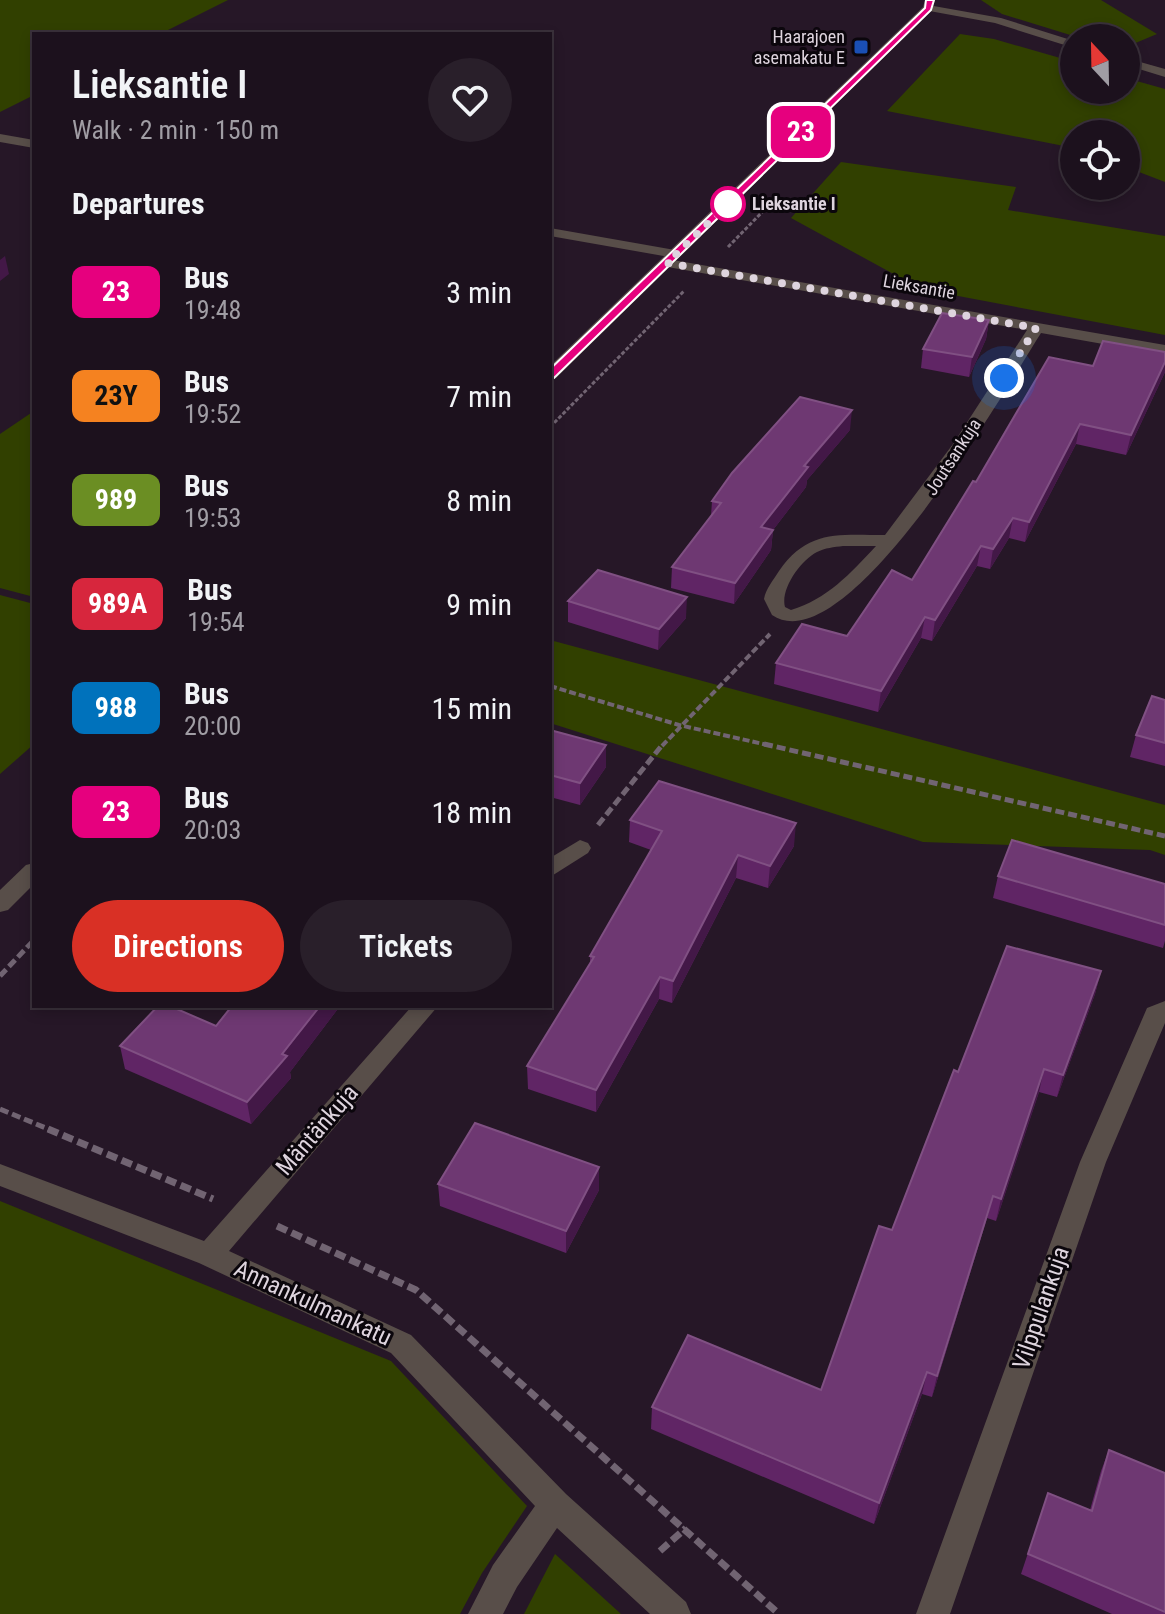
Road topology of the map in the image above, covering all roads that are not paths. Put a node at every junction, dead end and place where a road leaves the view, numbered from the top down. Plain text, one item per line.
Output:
1 (929, 4) edge
2 (1060, 40) edge
3 (1140, 65) edge
4 (1165, 73) edge
5 (0, 138) edge
6 (32, 144) edge
7 (552, 232) edge
8 (671, 258) junction
9 (1036, 328) junction
10 (1165, 350) edge
11 (552, 373) edge
12 (889, 541) junction
13 (580, 848) road end
14 (552, 868) edge
15 (32, 873) edge
16 (0, 904) edge
17 (424, 1008) edge
18 (1165, 1010) edge
19 (0, 1175) edge
20 (209, 1255) junction
21 (555, 1505) junction
22 (485, 1614) edge
23 (674, 1614) edge
24 (933, 1614) edge

1 - 2 street
1 - 8 street
3 - 4 street
5 - 6 street
7 - 8 street, Lieksantie
8 - 9 street, Lieksantie
8 - 11 street
9 - 10 street, Lieksantie
9 - 12 street, Joutsankuja
12 - 12 street, Joutsankuja
13 - 14 street
15 - 16 street
17 - 20 street, Mäntänkuja
18 - 24 street, Vilppulankuja
19 - 20 street, Annankulmankatu
20 - 21 street, Annankulmankatu
21 - 22 street
21 - 23 street, Annankulmankatu

